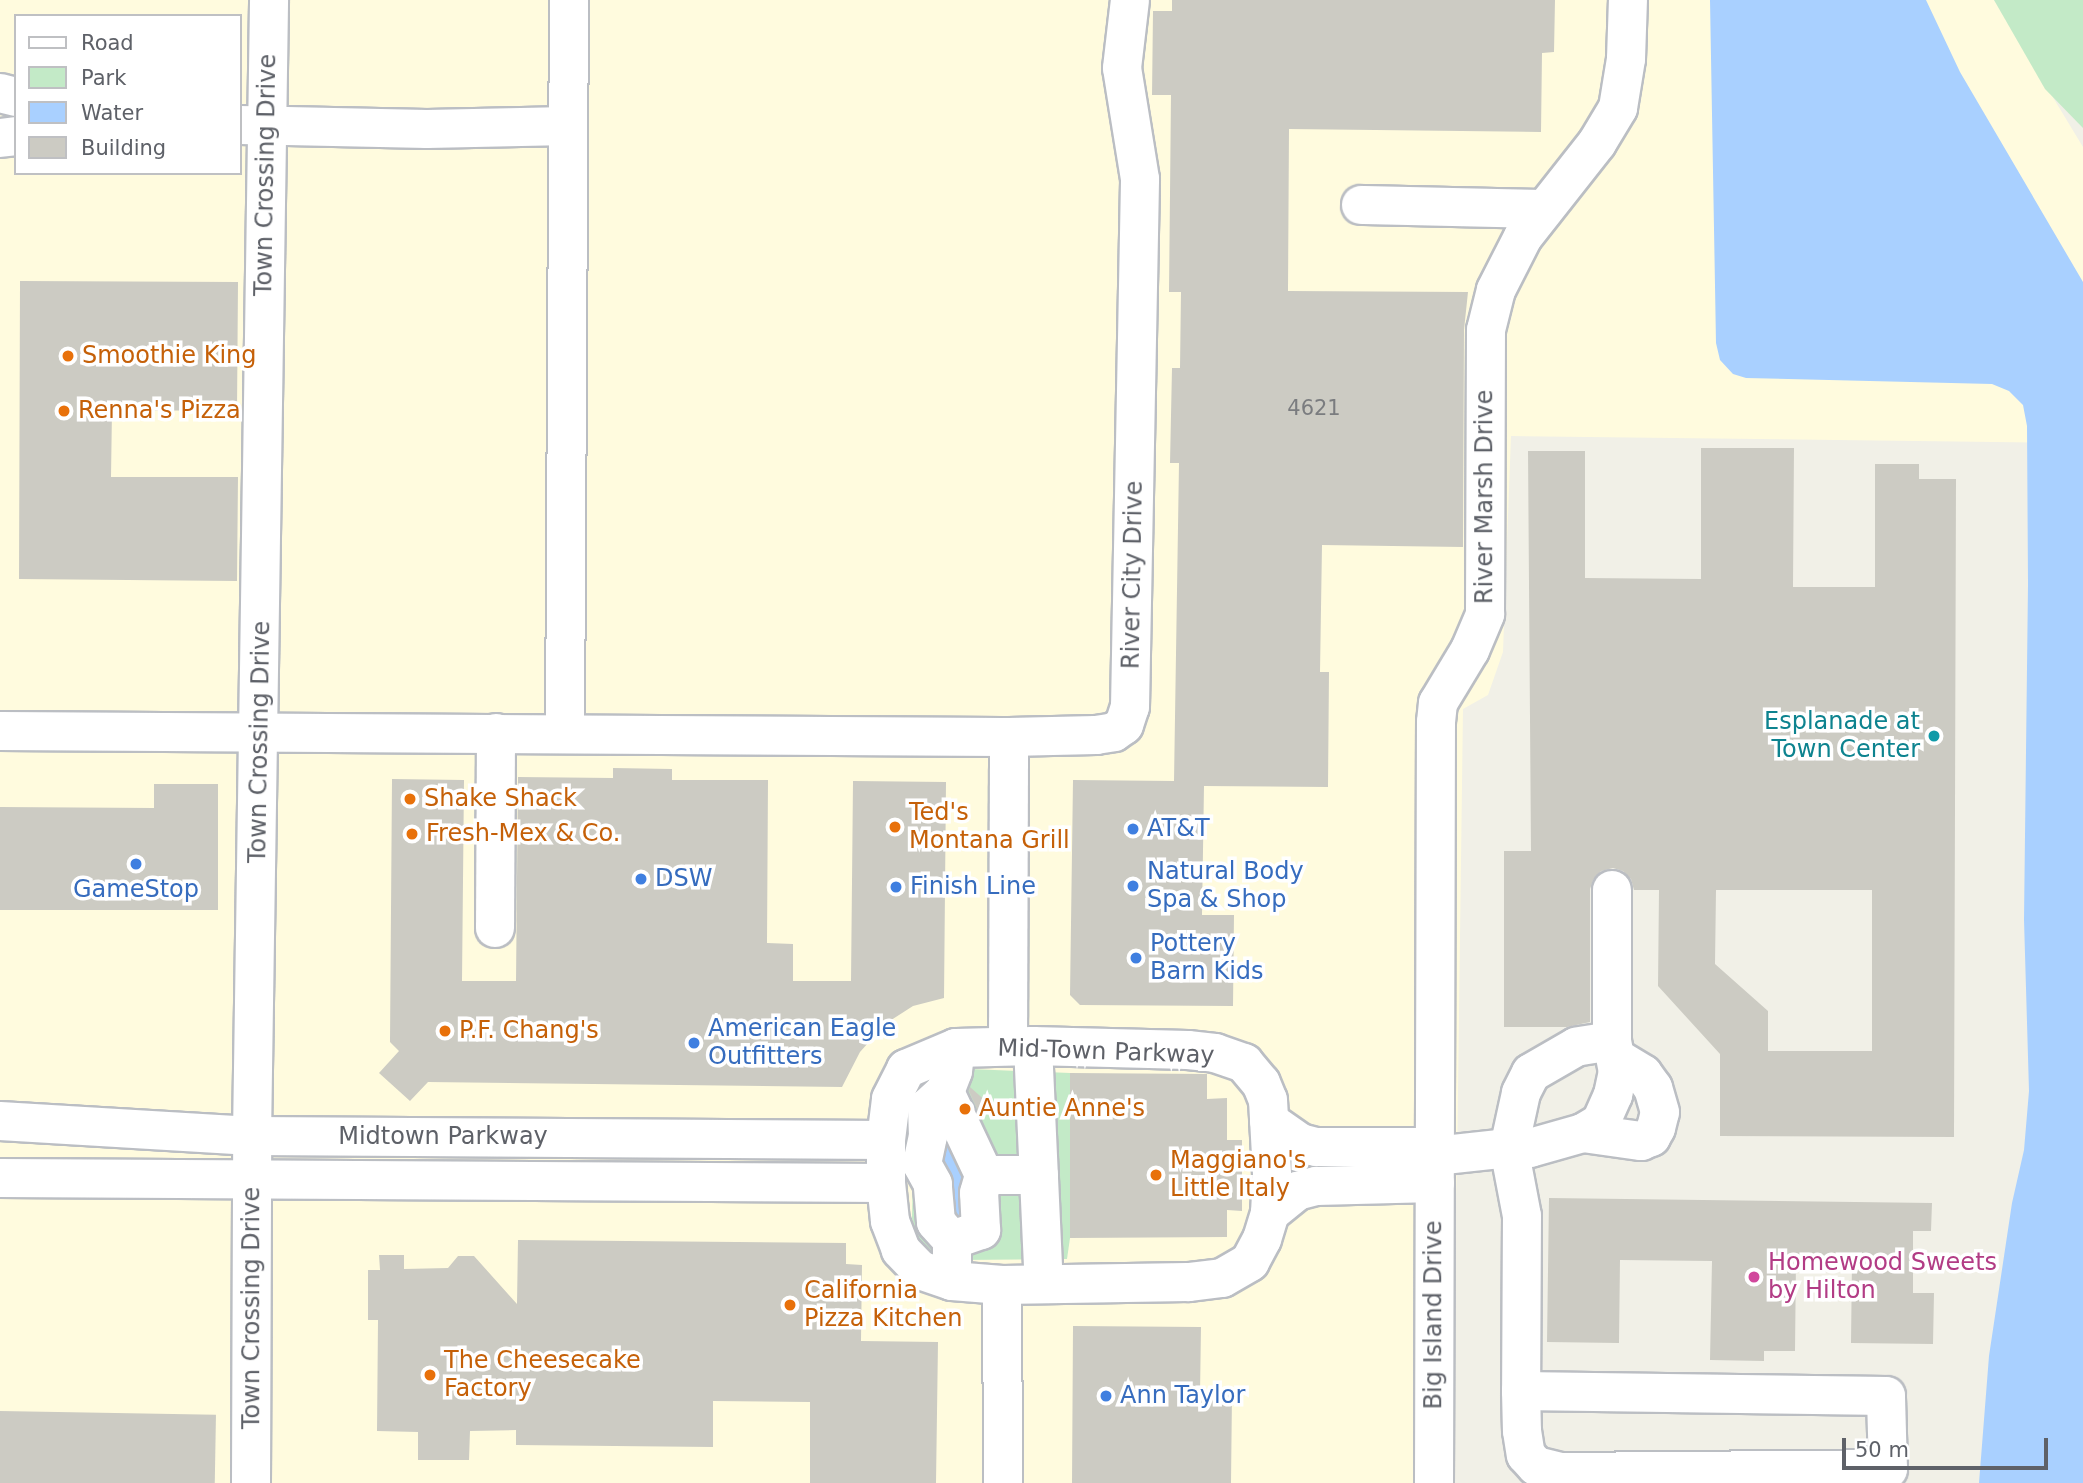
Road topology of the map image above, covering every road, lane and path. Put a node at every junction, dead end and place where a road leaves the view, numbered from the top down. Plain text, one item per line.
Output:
1 (269, 0) edge
2 (569, 0) edge
3 (1130, 0) edge
4 (1628, 0) edge
5 (253, 126) edge
6 (568, 126) junction
7 (1360, 205) dead end
8 (1545, 209) junction
9 (0, 731) edge
10 (496, 733) junction
11 (565, 734) junction
12 (260, 735) junction
13 (1009, 737) junction
14 (1612, 890) dead end
15 (495, 928) dead end
16 (1021, 1046) junction
17 (956, 1048) junction
18 (1623, 1057) junction
19 (921, 1100) junction
20 (0, 1121) edge
21 (1269, 1121) junction
22 (252, 1136) junction
23 (1599, 1136) junction
24 (886, 1140) junction
25 (1509, 1148) junction
26 (1435, 1162) junction
27 (1039, 1175) junction
28 (0, 1178) edge
29 (252, 1178) junction
30 (886, 1183) junction
31 (933, 1184) junction
32 (981, 1184) junction
33 (1270, 1213) junction
34 (944, 1231) junction
35 (895, 1234) junction
36 (952, 1281) junction
37 (1002, 1284) junction
38 (1044, 1284) junction
39 (1521, 1391) junction
40 (1595, 1477) edge
41 (251, 1483) edge
42 (1003, 1483) edge
43 (1434, 1483) edge

1 - 5 street, Town Crossing Drive
2 - 6 street
3 - 13 street, River City Drive
4 - 8 street, River Marsh Drive
5 - 6 street
5 - 12 street, Town Crossing Drive
6 - 11 street
7 - 8 street
8 - 26 street, River Marsh Drive
9 - 12 street
10 - 11 street
10 - 12 street
10 - 15 street
11 - 13 street
12 - 22 street, Town Crossing Drive
13 - 16 street
14 - 18 street
16 - 17 street, Mid-Town Parkway
16 - 21 street, Mid-Town Parkway
16 - 27 street
17 - 19 street
17 - 19 street, Mid-Town Parkway
18 - 23 street
18 - 23 street
18 - 25 street
19 - 24 street, Mid-Town Parkway
19 - 31 street
19 - 32 street
20 - 22 street, Midtown Parkway
21 - 26 street
21 - 33 street, Mid-Town Parkway
22 - 24 street, Midtown Parkway
22 - 29 street, Town Crossing Drive
23 - 25 street
24 - 30 street, Mid-Town Parkway
25 - 26 street
25 - 39 street
26 - 33 street
26 - 43 street, Big Island Drive
27 - 32 street
27 - 38 street
28 - 29 street, Midtown Parkway
29 - 30 street, Midtown Parkway
29 - 41 street, Town Crossing Drive
30 - 35 street, Mid-Town Parkway
31 - 32 street
31 - 34 street
32 - 34 street
33 - 38 street, Mid-Town Parkway
34 - 35 street
34 - 36 street
35 - 36 street, Mid-Town Parkway
36 - 37 street, Mid-Town Parkway
37 - 38 street, Mid-Town Parkway
37 - 42 street
39 - 40 street
39 - 40 street

